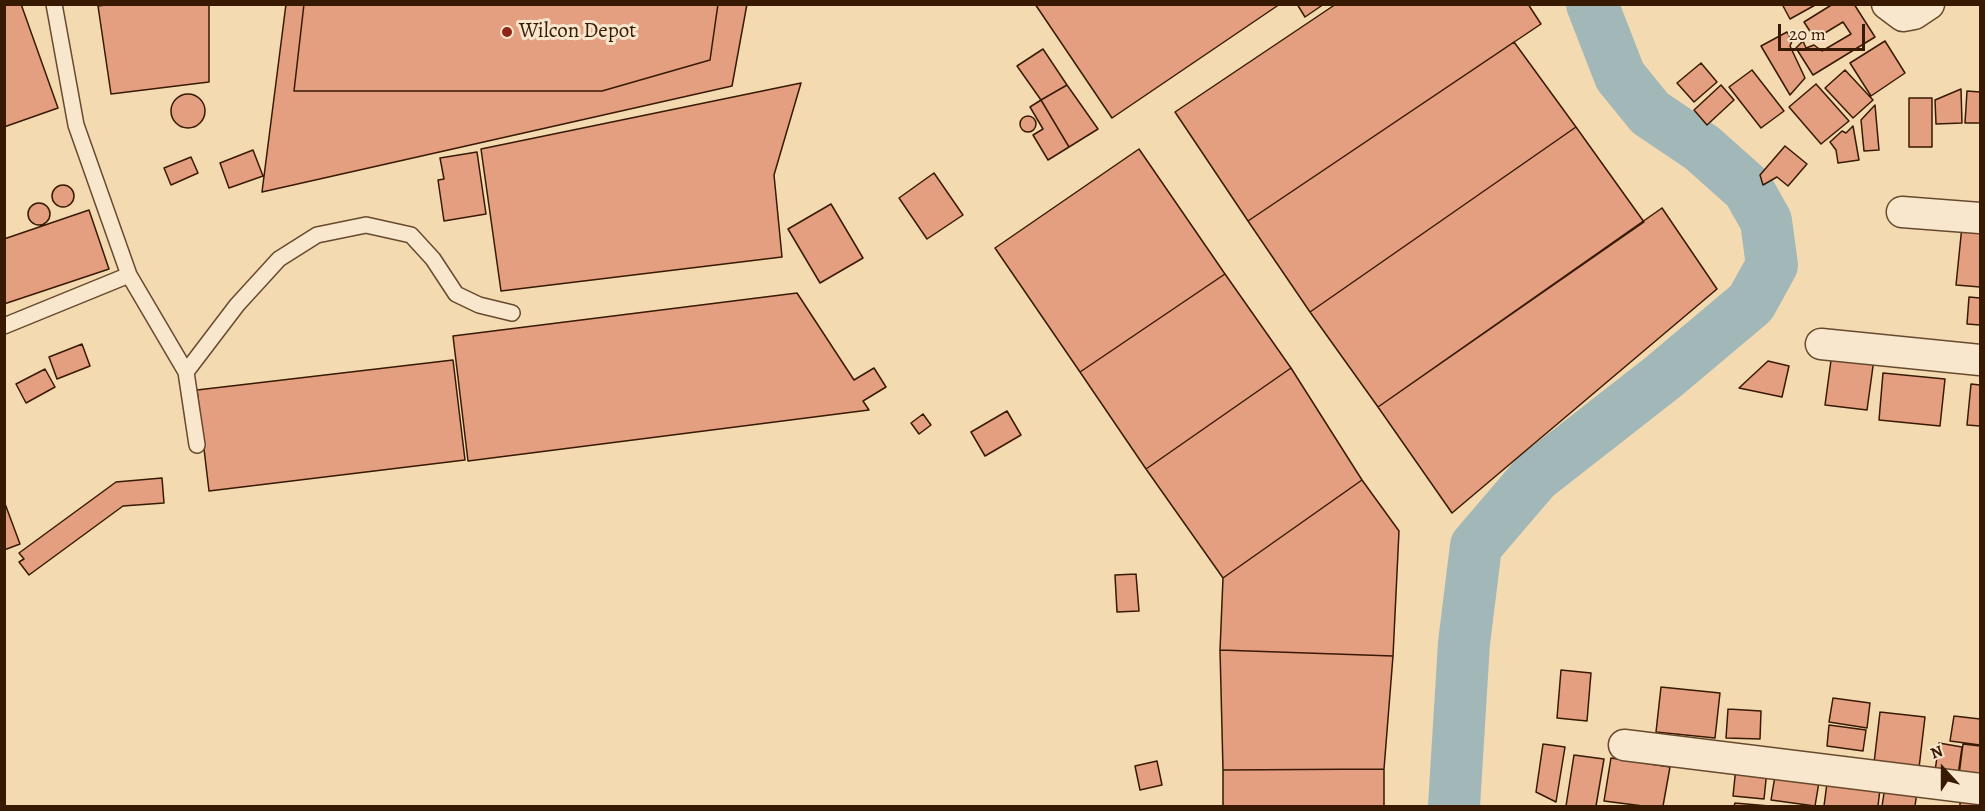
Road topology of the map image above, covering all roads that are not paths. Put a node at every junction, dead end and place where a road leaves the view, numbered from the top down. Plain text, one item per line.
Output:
1 (54, 4) edge
2 (1887, 4) edge
3 (1929, 4) edge
4 (1902, 212) dead end
5 (1980, 218) edge
6 (129, 275) junction
7 (512, 313) dead end
8 (4, 326) edge
9 (1821, 344) dead end
10 (1980, 360) edge
11 (186, 372) junction
12 (197, 445) dead end
13 (1624, 745) dead end
14 (1980, 789) edge

1 - 6 lane
2 - 3 street
4 - 5 street
6 - 8 lane
6 - 11 lane
7 - 11 lane
9 - 10 street
11 - 12 lane
13 - 14 street

